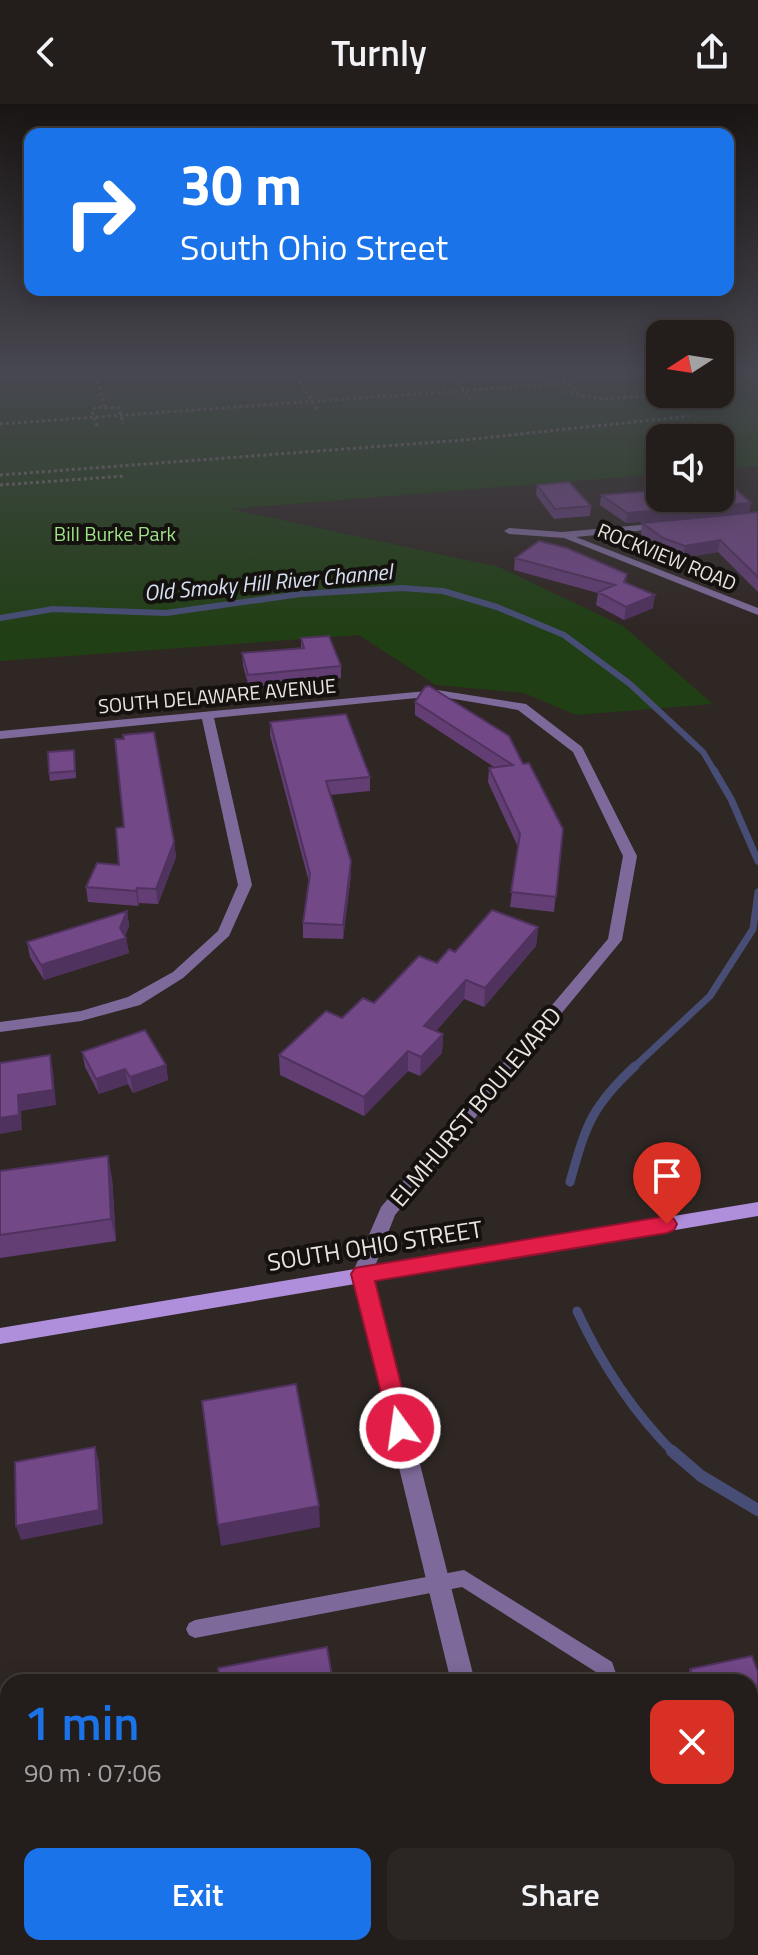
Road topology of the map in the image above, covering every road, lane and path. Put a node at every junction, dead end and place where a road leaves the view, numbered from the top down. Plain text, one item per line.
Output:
1 (234, 457) edge
2 (0, 475) edge
3 (125, 476) dead end
4 (0, 485) edge
5 (668, 526) edge
6 (509, 531) dead end
7 (562, 535) junction
8 (758, 612) edge
9 (437, 693) joint
10 (207, 715) junction
11 (0, 735) edge
12 (0, 1027) edge
13 (758, 1209) edge
14 (362, 1274) junction
15 (0, 1336) edge
16 (438, 1582) junction
17 (195, 1629) dead end
18 (461, 1674) edge
19 (608, 1674) edge

1 - 2 path
3 - 4 path
5 - 7 street
6 - 7 street
7 - 8 street, ROCKVIEW ROAD
9 - 10 street, SOUTH DELAWARE AVENUE
9 - 14 street, ELMHURST BOULEVARD
10 - 11 street, SOUTH DELAWARE AVENUE
10 - 12 street
13 - 14 main road, SOUTH OHIO STREET
14 - 15 main road, SOUTH OHIO STREET
14 - 16 street
16 - 17 lane
16 - 18 street
16 - 19 lane

